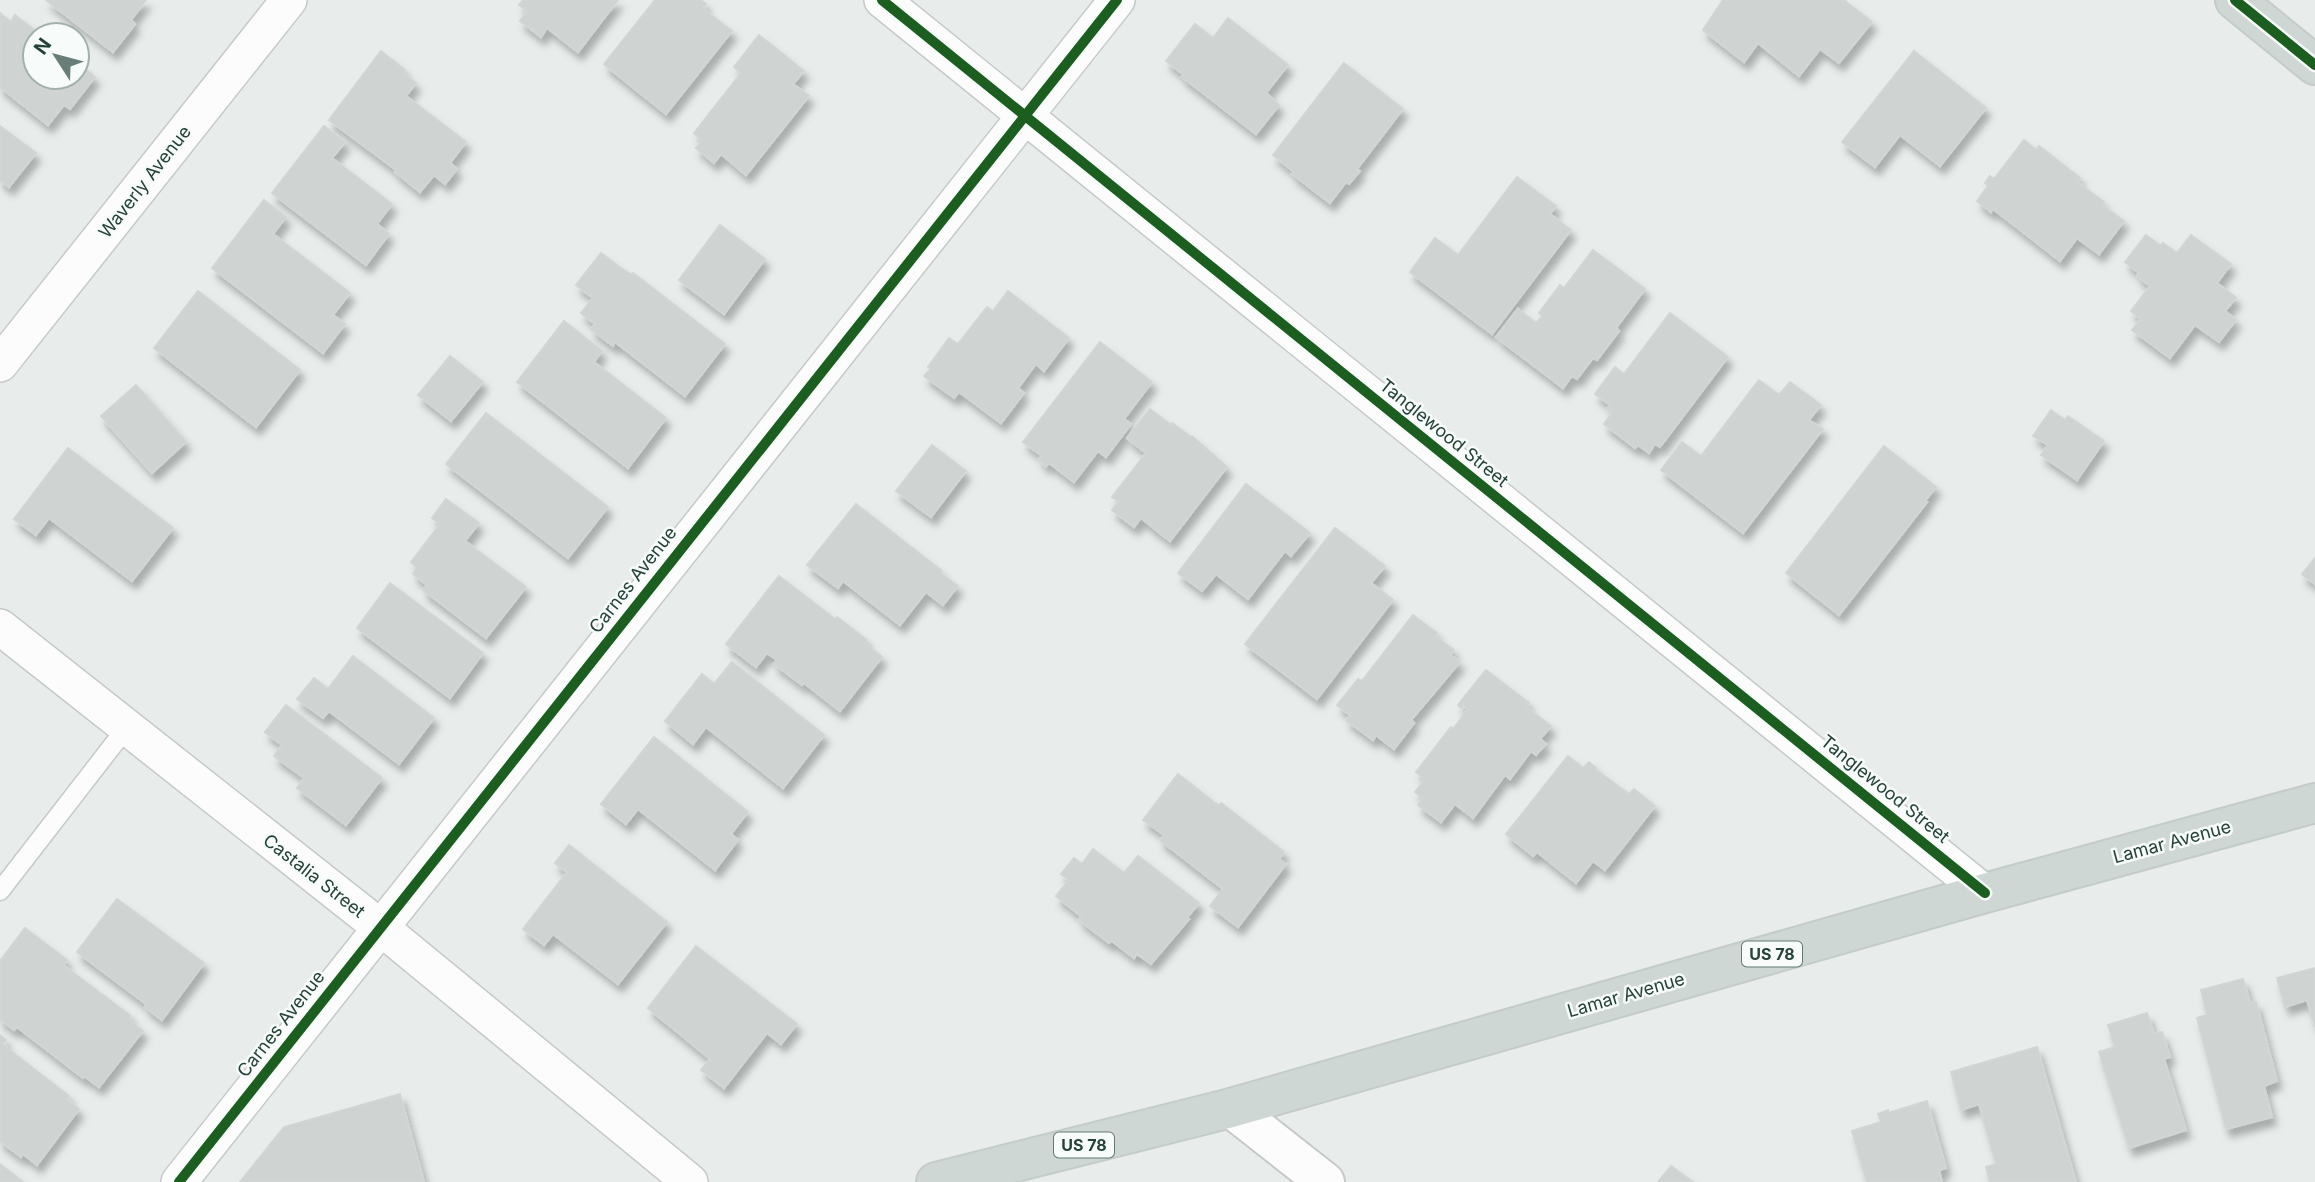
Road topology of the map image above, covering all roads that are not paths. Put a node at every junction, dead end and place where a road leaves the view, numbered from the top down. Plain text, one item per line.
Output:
1 (289, 0) edge
2 (882, 0) edge
3 (1116, 0) edge
4 (2235, 0) edge
5 (2315, 65) edge
6 (1023, 115) junction
7 (0, 364) edge
8 (0, 627) edge
9 (127, 727) junction
10 (2315, 803) edge
11 (0, 891) edge
12 (1985, 893) junction
13 (380, 927) junction
14 (1231, 1108) junction
15 (179, 1182) edge
16 (690, 1182) edge
17 (936, 1182) edge
18 (1325, 1182) edge

1 - 7 street, Waverly Avenue
2 - 6 street, Tanglewood Street
3 - 6 street, Carnes Avenue
4 - 5 main road
6 - 12 street, Tanglewood Street
6 - 13 street, Carnes Avenue
8 - 9 street, Castalia Street
9 - 11 lane
9 - 13 street, Castalia Street
10 - 12 main road, Lamar Avenue / US 78
12 - 14 main road, Lamar Avenue / US 78
13 - 15 street, Carnes Avenue
13 - 16 street, Castalia Street
14 - 17 main road, Lamar Avenue / US 78
14 - 18 street

